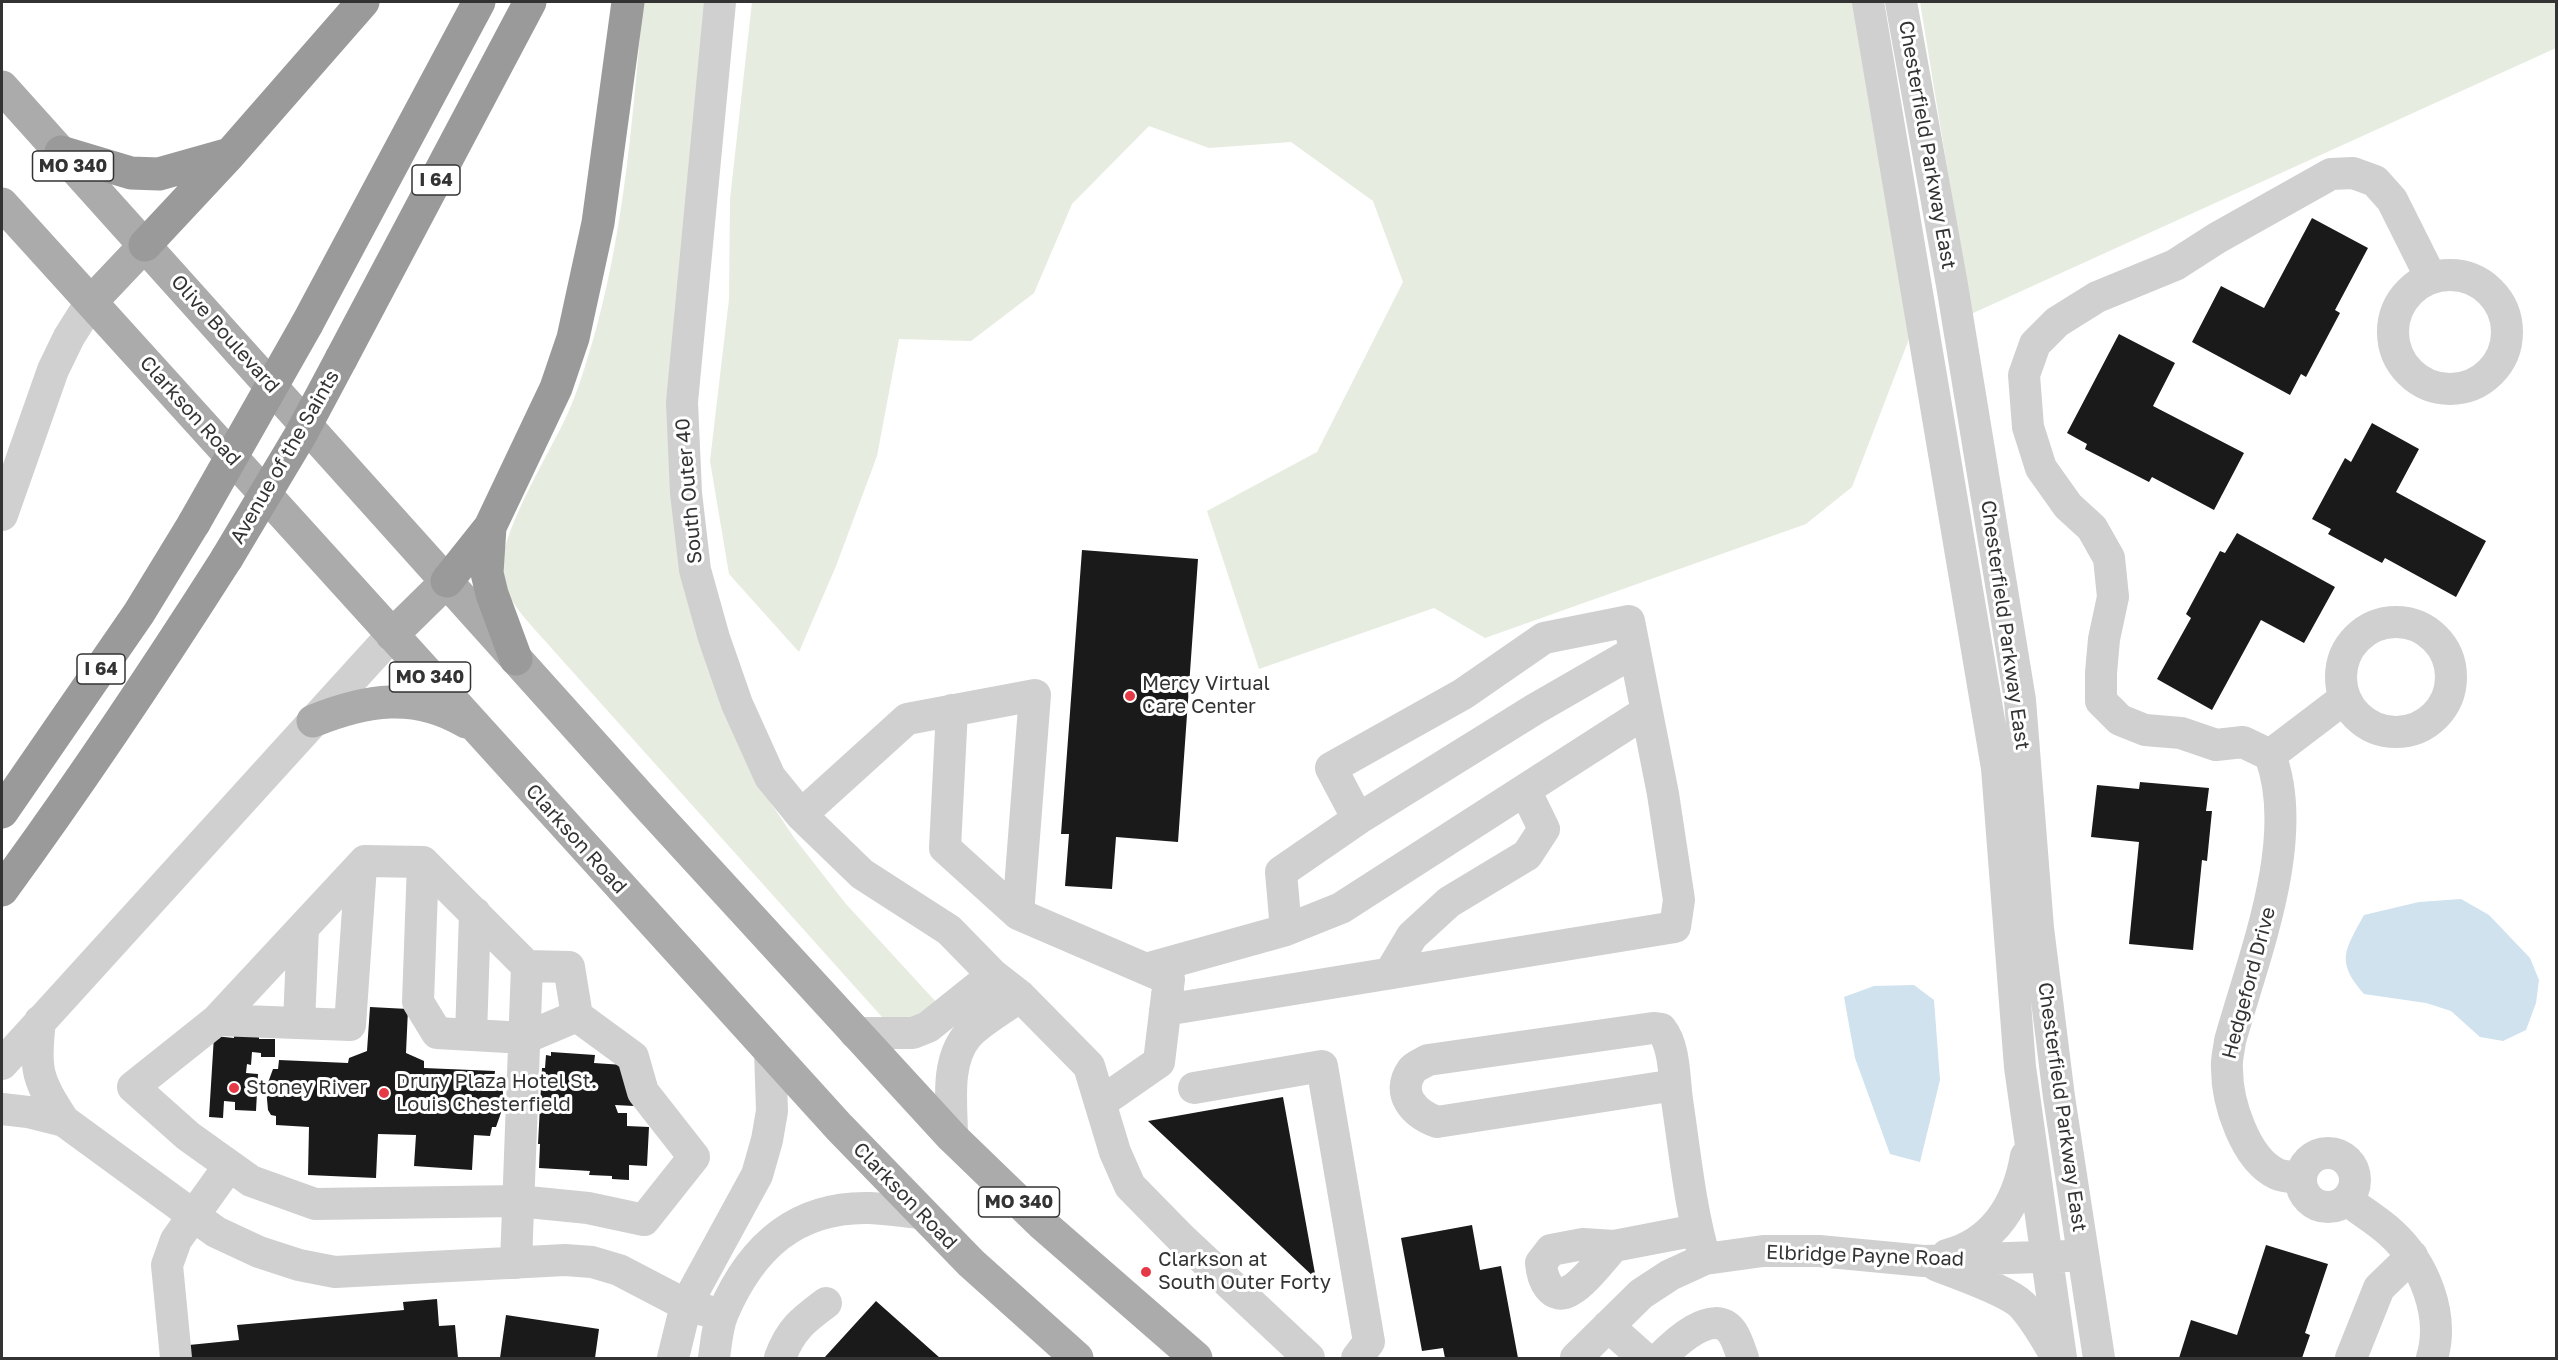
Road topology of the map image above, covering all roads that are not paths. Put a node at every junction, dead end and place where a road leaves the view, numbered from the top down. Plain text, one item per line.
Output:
1 (363, 2) edge
2 (479, 2) edge
3 (530, 2) edge
4 (628, 2) edge
5 (720, 2) edge
6 (1868, 2) edge
7 (1901, 2) edge
8 (2, 87) edge
9 (61, 152) junction
10 (230, 154) junction
11 (2, 204) edge
12 (145, 245) junction
13 (2432, 278) dead end
14 (91, 302) junction
15 (2, 515) edge
16 (490, 528) junction
17 (447, 581) junction
18 (392, 635) junction
19 (1634, 652) junction
20 (516, 659) junction
21 (2345, 698) dead end
22 (952, 710) junction
23 (1646, 712) junction
24 (313, 721) junction
25 (475, 728) junction
26 (2270, 755) junction
27 (1525, 790) junction
28 (2, 812) edge
29 (801, 814) junction
30 (1358, 819) junction
31 (423, 862) junction
32 (361, 866) junction
33 (2, 890) edge
34 (475, 913) junction
35 (1018, 915) junction
36 (303, 928) junction
37 (1286, 930) junction
38 (527, 966) junction
39 (1146, 969) junction
40 (1390, 974) junction
41 (993, 975) junction
42 (1020, 996) junction
43 (1165, 1010) junction
44 (577, 1017) junction
45 (217, 1020) junction
46 (40, 1022) junction
47 (299, 1023) junction
48 (855, 1033) junction
49 (471, 1035) junction
50 (525, 1038) junction
51 (770, 1052) junction
52 (2, 1064) edge
53 (1675, 1085) junction
54 (1194, 1088) dead end
55 (1100, 1103) junction
56 (2, 1109) edge
57 (64, 1121) junction
58 (952, 1137) junction
59 (2030, 1137) junction
60 (229, 1166) junction
61 (2300, 1178) junction
62 (2347, 1200) junction
63 (518, 1201) junction
64 (920, 1213) junction
65 (193, 1217) junction
66 (1701, 1245) junction
67 (1614, 1246) dead end
68 (2083, 1255) junction
69 (2412, 1256) junction
70 (2046, 1257) junction
71 (1924, 1261) junction
72 (516, 1263) junction
73 (826, 1303) dead end
74 (686, 1305) junction
75 (722, 1315) junction
76 (1608, 1326) junction
77 (176, 1359) edge
78 (672, 1359) edge
79 (714, 1359) edge
80 (780, 1359) edge
81 (1077, 1359) edge
82 (1196, 1359) edge
83 (1309, 1359) edge
84 (1357, 1359) edge
85 (1576, 1359) edge
86 (1644, 1359) edge
87 (1660, 1359) edge
88 (1743, 1359) edge
89 (2060, 1359) edge
90 (2099, 1359) edge
91 (2351, 1359) edge
92 (2432, 1359) edge

1 - 10 highway
2 - 28 highway, I 64, bridge
3 - 33 highway, Avenue of the Saints / I 64, bridge
4 - 16 highway
5 - 29 street, South Outer 40
6 - 59 street, Chesterfield Parkway East
7 - 68 street, Chesterfield Parkway East
8 - 9 main road, Olive Boulevard / MO 340
9 - 10 highway
9 - 12 main road, Olive Boulevard / MO 340
10 - 12 highway
11 - 14 main road, MO 340
12 - 14 main road
12 - 17 main road, Olive Boulevard / MO 340
13 - 26 street
14 - 15 street
14 - 18 main road, Clarkson Road / MO 340
16 - 17 highway
16 - 20 highway
17 - 18 main road
17 - 20 main road, MO 340
18 - 24 street
18 - 25 main road, Clarkson Road / MO 340
19 - 23 street
19 - 30 street
19 - 30 street
20 - 48 main road, MO 340
21 - 26 street
22 - 29 street
22 - 35 street
22 - 35 street
23 - 27 street
23 - 40 street
24 - 25 main road
24 - 46 street
25 - 51 main road, Clarkson Road / MO 340
26 - 61 street, Hedgeford Drive
27 - 37 street
27 - 40 street
29 - 41 street, South Outer 40
30 - 37 street
31 - 32 street
31 - 34 street
31 - 49 street
32 - 36 street
32 - 47 street
34 - 38 street
34 - 49 street
35 - 39 street
36 - 45 street
36 - 47 street
37 - 39 street
38 - 44 street
38 - 50 street
39 - 43 street
40 - 43 street
41 - 42 street, South Outer 40
41 - 48 street
42 - 55 street
42 - 58 street
43 - 55 street
44 - 50 street
44 - 63 street
45 - 47 street
45 - 60 street
46 - 52 street
46 - 57 street
48 - 58 main road, MO 340
49 - 50 street
50 - 63 street
51 - 64 main road, Clarkson Road / MO 340
51 - 74 street
53 - 53 street
53 - 66 street
54 - 84 street
55 - 83 street
56 - 57 street
57 - 65 street
58 - 82 main road, MO 340
59 - 70 street, Chesterfield Parkway East
59 - 71 street
60 - 63 street
60 - 65 street
61 - 62 street
61 - 62 street
62 - 69 street
63 - 72 street
64 - 75 street
64 - 81 main road, Clarkson Road / MO 340
65 - 72 street
65 - 77 street
66 - 67 street
66 - 71 street, Elbridge Payne Road
66 - 76 street, Elbridge Payne Road
68 - 70 street, Elbridge Payne Road
68 - 90 street, Chesterfield Parkway East
69 - 91 street
69 - 92 street
70 - 71 street, Elbridge Payne Road
70 - 89 street, Chesterfield Parkway East
71 - 89 street
72 - 74 street
73 - 80 street
74 - 75 street
74 - 78 street
75 - 79 street
76 - 85 street, Elbridge Payne Road
76 - 86 street
87 - 88 street

